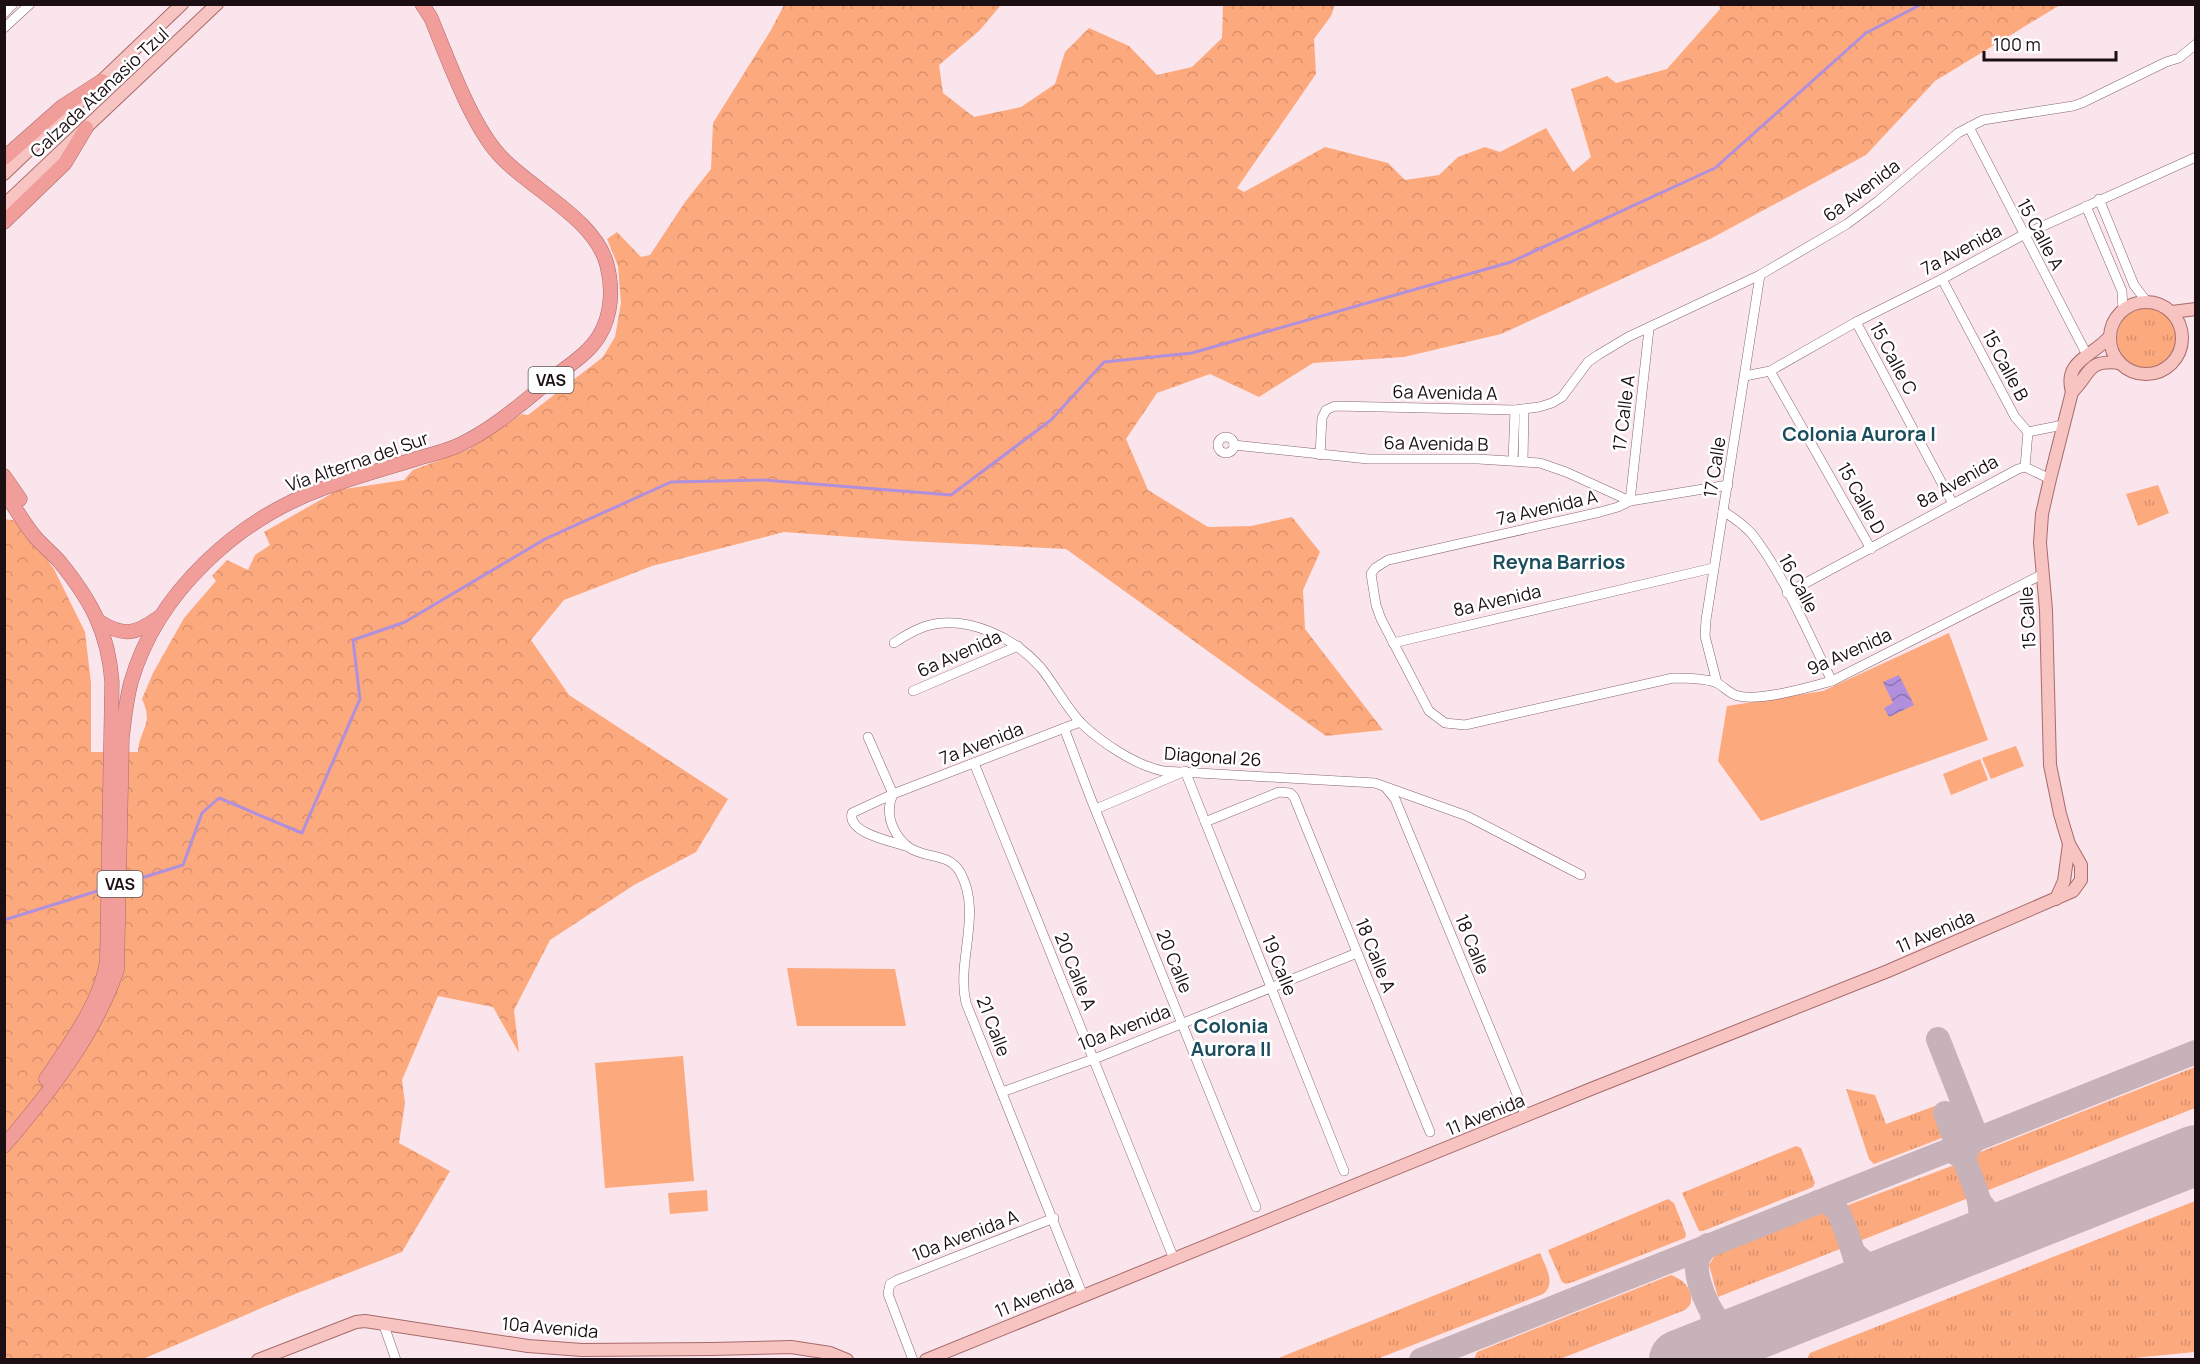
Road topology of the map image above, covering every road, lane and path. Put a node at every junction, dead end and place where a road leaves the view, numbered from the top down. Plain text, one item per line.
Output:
1 (13, 4) edge
2 (30, 4) edge
3 (182, 4) edge
4 (217, 4) edge
5 (422, 4) edge
6 (4, 12) edge
7 (4, 28) edge
8 (2196, 45) edge
9 (102, 81) junction
10 (1969, 127) junction
11 (86, 128) junction
12 (2196, 157) edge
13 (4, 158) edge
14 (4, 174) edge
15 (2099, 199) junction
16 (4, 205) edge
17 (2086, 206) junction
18 (4, 222) edge
19 (2023, 235) junction
20 (1760, 275) junction
21 (1942, 279) junction
22 (2147, 302) junction
23 (2196, 309) edge
24 (2123, 310) junction
25 (2172, 312) junction
26 (1856, 322) junction
27 (1649, 329) junction
28 (2110, 336) junction
29 (2087, 355) junction
30 (2120, 363) junction
31 (1770, 371) junction
32 (1745, 376) junction
33 (2072, 392) junction
34 (1562, 397) joint
35 (1519, 410) junction
36 (2063, 425) junction
37 (2028, 432) junction
38 (1234, 445) dead end
39 (1320, 455) junction
40 (1518, 460) junction
41 (2025, 467) junction
42 (4, 476) edge
43 (2050, 479) junction
44 (1728, 485) junction
45 (4, 492) edge
46 (1630, 501) junction
47 (1953, 504) junction
48 (1724, 511) junction
49 (1871, 549) junction
50 (58, 560) junction
51 (1713, 568) junction
52 (2043, 574) junction
53 (1788, 593) junction
54 (162, 615) junction
55 (100, 622) junction
56 (894, 643) dead end
57 (1393, 643) junction
58 (1018, 646) junction
59 (1832, 681) junction
60 (1712, 682) junction
61 (914, 691) dead end
62 (1080, 722) junction
63 (1064, 728) junction
64 (868, 737) dead end
65 (117, 740) junction
66 (974, 763) junction
67 (1185, 771) junction
68 (1384, 786) junction
69 (893, 794) junction
70 (1096, 809) junction
71 (1206, 822) junction
72 (2069, 844) joint
73 (905, 846) junction
74 (1581, 875) dead end
75 (1358, 953) junction
76 (1271, 987) junction
77 (1182, 1023) junction
78 (1094, 1058) junction
79 (1002, 1092) junction
80 (1526, 1116) junction
81 (4, 1132) edge
82 (1430, 1132) dead end
83 (4, 1146) edge
84 (1344, 1171) dead end
85 (1256, 1207) dead end
86 (1054, 1218) junction
87 (1174, 1259) junction
88 (1083, 1296) junction
89 (383, 1323) junction
90 (258, 1359) edge
91 (396, 1359) edge
92 (847, 1359) edge
93 (913, 1359) edge
94 (926, 1359) edge

1 - 6 street
2 - 7 street
3 - 9 main road, Calzada Atanasio Tzul
4 - 11 main road, Calzada Atanasio Tzul
5 - 54 highway, Vía Alterna del Sur / VAS
8 - 10 street, 6a Avenida
9 - 13 highway
9 - 14 main road, Calzada Atanasio Tzul
10 - 19 street, 15 Calle A
10 - 20 street, 6a Avenida
11 - 16 main road, Calzada Atanasio Tzul
11 - 18 highway
12 - 15 street, 7a Avenida
15 - 17 street, 7a Avenida
15 - 22 street
17 - 19 street, 7a Avenida
17 - 24 street
19 - 21 street, 7a Avenida
19 - 29 street, 15 Calle A
20 - 27 street, 6a Avenida
20 - 32 street, 17 Calle
21 - 26 street, 7a Avenida
21 - 37 street, 15 Calle B
22 - 24 main road
22 - 25 main road
23 - 25 main road
24 - 28 main road
25 - 30 main road
26 - 31 street, 7a Avenida
26 - 47 street, 15 Calle C
27 - 34 street, 6a Avenida
27 - 46 street, 17 Calle A
28 - 29 main road, 15 Calle
28 - 30 main road
29 - 33 main road, 15 Calle
30 - 33 main road, 15 Calle
31 - 32 street, 7a Avenida
31 - 49 street, 15 Calle D
32 - 44 street, 17 Calle
33 - 36 main road, 15 Calle
34 - 35 street, 6a Avenida A
35 - 39 street, 6a Avenida A
35 - 40 street
36 - 37 street
36 - 43 main road, 15 Calle
37 - 41 street
38 - 39 street, 6a Avenida B
39 - 40 street, 6a Avenida B
40 - 46 street, 6a Avenida B
41 - 43 street, 8a Avenida
41 - 47 street, 8a Avenida
42 - 50 highway
43 - 52 main road, 15 Calle
44 - 46 street, 7a Avenida A
44 - 48 street, 17 Calle
45 - 50 highway, Vía Alterna del Sur / VAS
46 - 57 street, 7a Avenida A
47 - 49 street, 8a Avenida
48 - 51 street, 17 Calle
48 - 53 street, 16 Calle
49 - 53 street, 8a Avenida
50 - 55 highway, Vía Alterna del Sur / VAS
51 - 57 street, 8a Avenida
51 - 60 street, 17 Calle
52 - 59 street, 9a Avenida
52 - 72 main road, 15 Calle
53 - 59 street, 16 Calle
54 - 55 highway
54 - 65 highway, Vía Alterna del Sur / VAS
55 - 65 highway, Vía Alterna del Sur / VAS
56 - 58 street, Diagonal 26
57 - 60 street, 9a Avenida
58 - 61 street, 6a Avenida
58 - 62 street, Diagonal 26
59 - 60 street, 9a Avenida
62 - 63 street, 7a Avenida
62 - 67 street, Diagonal 26
63 - 66 street, 7a Avenida
63 - 70 street, 20 Calle
64 - 69 street
65 - 81 highway, Vía Alterna del Sur / VAS
65 - 83 highway, Vía Alterna del Sur / VAS
66 - 69 street, 7a Avenida
66 - 78 street, 20 Calle A
67 - 68 street, Diagonal 26
67 - 70 street
67 - 71 street, 19 Calle
68 - 74 street, Diagonal 26
68 - 80 street, 18 Calle
69 - 73 street
69 - 73 street, 7a Avenida
70 - 77 street, 20 Calle
71 - 75 street, 18 Calle A
71 - 76 street, 19 Calle
72 - 80 main road, 11 Avenida
73 - 79 street, 21 Calle
75 - 76 street, 10a Avenida
75 - 82 street, 18 Calle A
76 - 77 street, 10a Avenida
76 - 84 street, 19 Calle
77 - 78 street, 10a Avenida
77 - 85 street, 20 Calle
78 - 79 street, 10a Avenida
78 - 87 street, 20 Calle A
79 - 86 street, 21 Calle
80 - 87 main road, 11 Avenida
86 - 88 street, 21 Calle
86 - 93 street, 10a Avenida A
87 - 88 main road, 11 Avenida
88 - 94 main road, 11 Avenida
89 - 90 main road, 10a Avenida
89 - 91 street
89 - 92 main road, 10a Avenida

